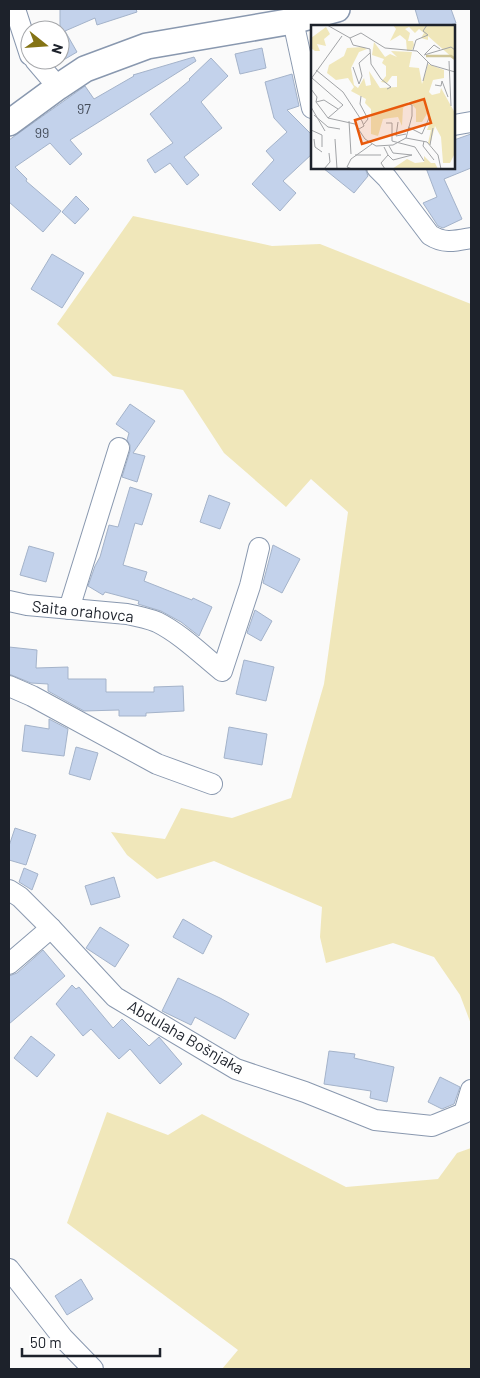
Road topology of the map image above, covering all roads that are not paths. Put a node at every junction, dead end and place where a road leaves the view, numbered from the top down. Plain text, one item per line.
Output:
1 (15, 9) edge
2 (338, 9) edge
3 (293, 21) junction
4 (20, 24) edge
5 (44, 70) edge
6 (58, 87) junction
7 (311, 103) edge
8 (471, 122) edge
9 (9, 123) edge
10 (455, 124) edge
11 (378, 169) edge
12 (471, 238) edge
13 (119, 448) dead end
14 (259, 548) dead end
15 (9, 601) edge
16 (69, 609) junction
17 (9, 686) edge
18 (212, 784) dead end
19 (9, 890) edge
20 (51, 928) junction
21 (9, 964) edge
22 (471, 1090) edge
23 (9, 1269) edge
24 (92, 1369) edge

1 - 4 street
2 - 3 street
3 - 6 street
3 - 7 street
5 - 6 street
6 - 9 street
8 - 10 street
11 - 12 street
13 - 16 street
14 - 16 street, Saita orahovca
15 - 16 street, Saita orahovca
17 - 18 street
19 - 20 street, Abdulaha Bošnjaka
20 - 21 street
20 - 22 street, Abdulaha Bošnjaka
23 - 24 street

